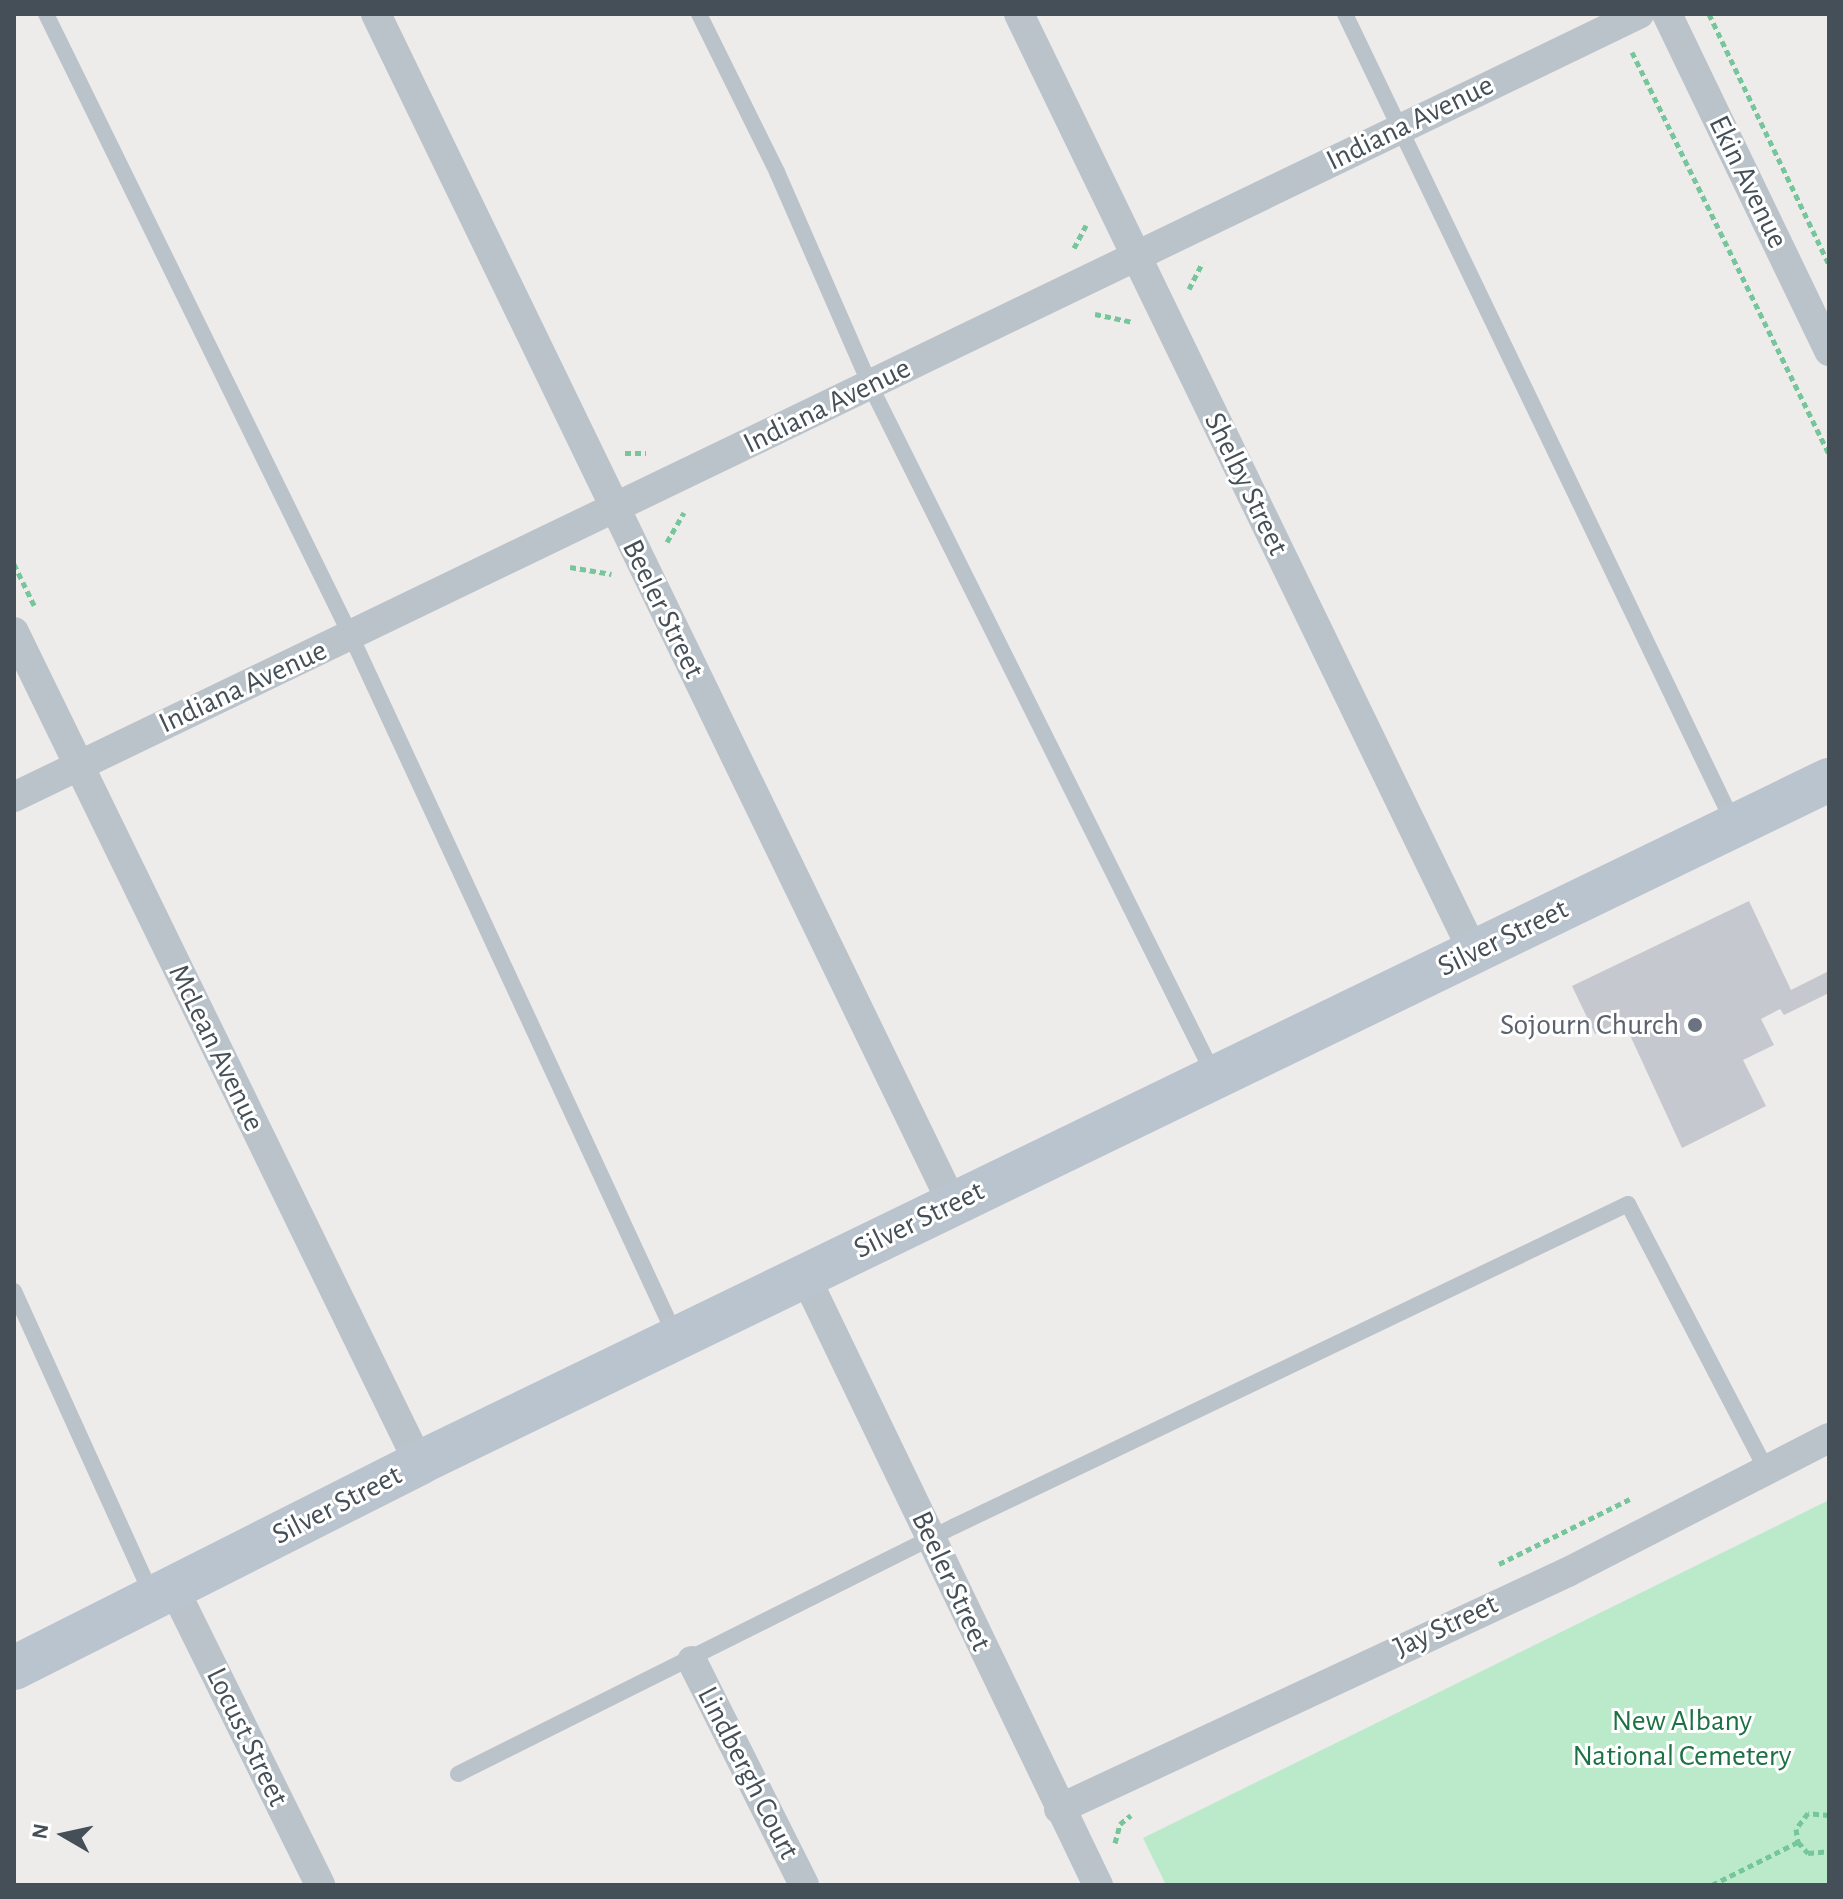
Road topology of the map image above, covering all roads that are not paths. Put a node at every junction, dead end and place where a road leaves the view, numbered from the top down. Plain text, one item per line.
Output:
1 (46, 14) edge
2 (376, 14) edge
3 (699, 14) edge
4 (1019, 14) edge
5 (1345, 14) edge
6 (1639, 14) edge
7 (1667, 14) edge
8 (1400, 128) junction
9 (1135, 255) junction
10 (1829, 351) edge
11 (870, 385) junction
12 (615, 510) junction
13 (14, 632) edge
14 (351, 636) junction
15 (78, 766) junction
16 (1829, 780) edge
17 (14, 797) edge
18 (1735, 826) junction
19 (1474, 953) junction
20 (1215, 1077) junction
21 (952, 1203) junction
22 (805, 1276) junction
23 (14, 1291) edge
24 (677, 1338) junction
25 (1829, 1438) edge
26 (419, 1463) junction
27 (1766, 1469) junction
28 (930, 1538) junction
29 (164, 1594) junction
30 (692, 1661) junction
31 (14, 1668) edge
32 (458, 1774) dead end
33 (1059, 1809) junction
34 (320, 1885) edge
35 (804, 1885) edge
36 (1098, 1885) edge

1 - 14 lane
2 - 12 street, Beeler Street
3 - 11 lane
4 - 9 street, Shelby Street
5 - 8 lane
6 - 8 street, Indiana Avenue
7 - 10 street, Ekin Avenue
8 - 9 street, Indiana Avenue
8 - 18 lane
9 - 11 street, Indiana Avenue
9 - 19 street, Shelby Street
11 - 12 street, Indiana Avenue
11 - 20 lane
12 - 14 street, Indiana Avenue
12 - 21 street, Beeler Street
13 - 15 street, McLean Avenue
14 - 15 street, Indiana Avenue
14 - 24 lane
15 - 17 street, Indiana Avenue
15 - 26 street, McLean Avenue
16 - 18 main road, Silver Street
18 - 19 main road, Silver Street
19 - 20 main road, Silver Street
20 - 21 main road, Silver Street
21 - 22 main road, Silver Street
22 - 24 main road, Silver Street
22 - 28 street, Beeler Street
23 - 29 lane
24 - 26 main road, Silver Street
25 - 27 street, Jay Street
26 - 29 main road, Silver Street
27 - 28 lane
27 - 33 street, Jay Street
28 - 30 lane
28 - 33 street, Beeler Street
29 - 31 main road, Silver Street
29 - 34 street, Locust Street
30 - 32 lane
30 - 35 street, Lindbergh Court
33 - 36 street, Beeler Street

